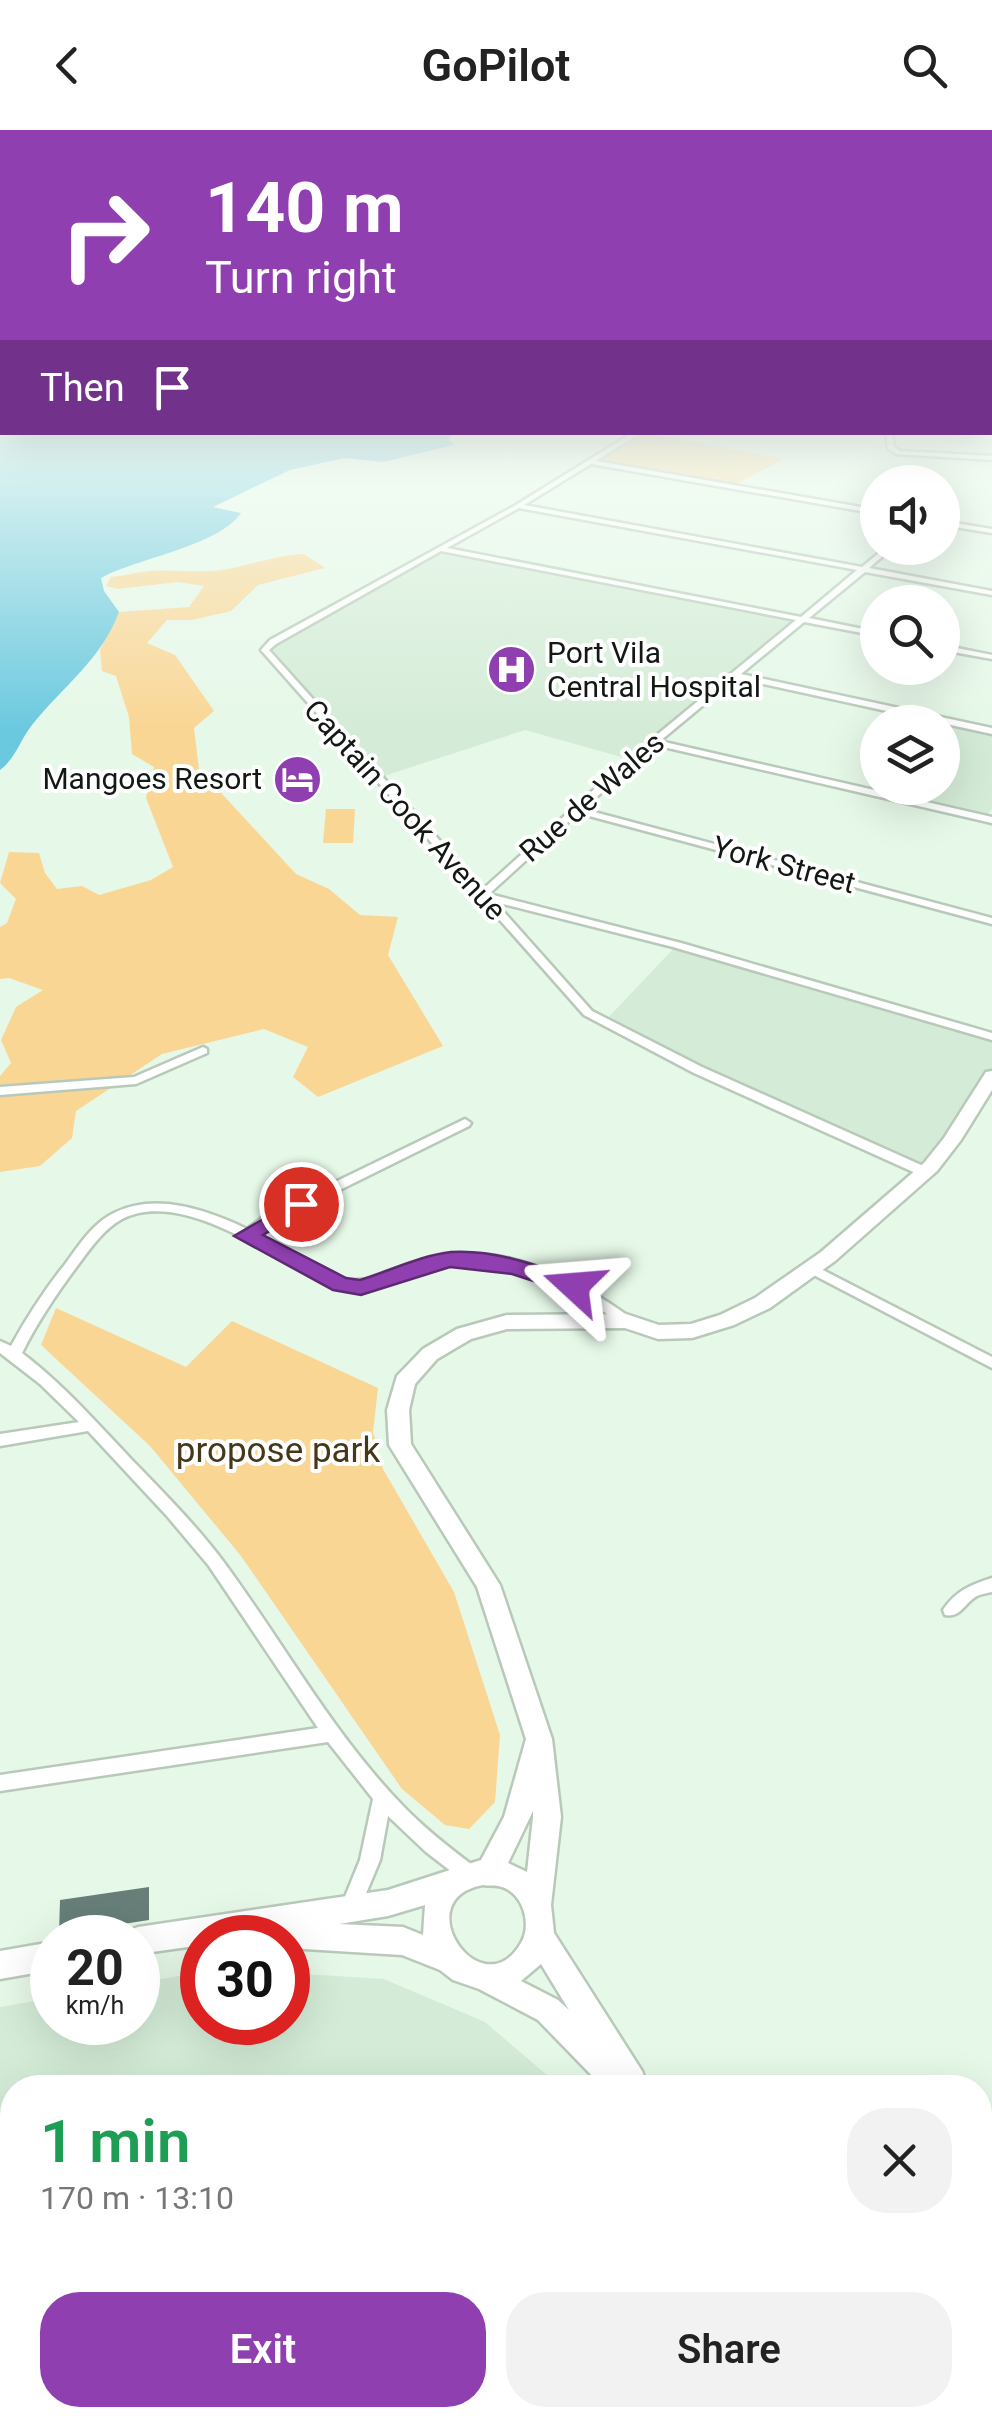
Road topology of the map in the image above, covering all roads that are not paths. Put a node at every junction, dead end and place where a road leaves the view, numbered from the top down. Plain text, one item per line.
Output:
1 (501, 515) edge
2 (568, 515) edge
3 (960, 526) edge
4 (992, 531) edge
5 (440, 548) junction
6 (869, 565) edge
7 (864, 569) junction
8 (992, 593) edge
9 (800, 619) junction
10 (860, 631) edge
11 (960, 651) edge
12 (992, 657) edge
13 (733, 675) junction
14 (992, 732) edge
15 (654, 742) junction
16 (576, 810) junction
17 (992, 820) edge
18 (482, 896) junction
19 (992, 921) edge
20 (992, 1037) edge
21 (202, 1051) dead end
22 (992, 1076) edge
23 (0, 1091) edge
24 (465, 1123) dead end
25 (925, 1172) junction
26 (246, 1236) junction
27 (813, 1269) junction
28 (626, 1321) junction
29 (7, 1350) edge
30 (992, 1363) edge
31 (92, 1425) junction
32 (0, 1440) edge
33 (992, 1585) edge
34 (951, 1610) dead end
35 (328, 1734) junction
36 (539, 1738) junction
37 (0, 1784) edge
38 (383, 1797) junction
39 (472, 1878) junction
40 (538, 1904) junction
41 (350, 1909) junction
42 (308, 1915) edge
43 (310, 1936) edge
44 (540, 1937) junction
45 (30, 1960) edge
46 (450, 1960) junction
47 (0, 1965) edge
48 (479, 1974) junction
49 (613, 2075) edge
50 (627, 2075) edge

1 - 5 street, Captain Cook Avenue
2 - 7 street
3 - 4 street
5 - 9 street
5 - 18 street, Captain Cook Avenue
6 - 7 street, Rue de Wales
7 - 8 street
7 - 9 street, Rue de Wales
9 - 10 street
9 - 13 street, Rue de Wales
11 - 12 street
13 - 14 street
13 - 15 street, Rue de Wales
15 - 16 street, Rue de Wales
15 - 17 street
16 - 18 street, Rue de Wales
16 - 19 street, York Street
18 - 20 street
18 - 25 street, Captain Cook Avenue
21 - 23 street
22 - 25 street
24 - 26 street
25 - 27 street
26 - 28 street
26 - 29 street
27 - 28 street
27 - 30 street
28 - 36 street
29 - 31 street
31 - 32 street
31 - 35 street
33 - 34 street
35 - 37 street
35 - 38 street
36 - 39 street
36 - 40 street
38 - 39 street
38 - 41 street
39 - 40 street
39 - 41 street
39 - 46 street
40 - 44 street
41 - 42 street
43 - 46 street
44 - 48 street
44 - 50 street
45 - 47 street
46 - 48 street
48 - 49 street

